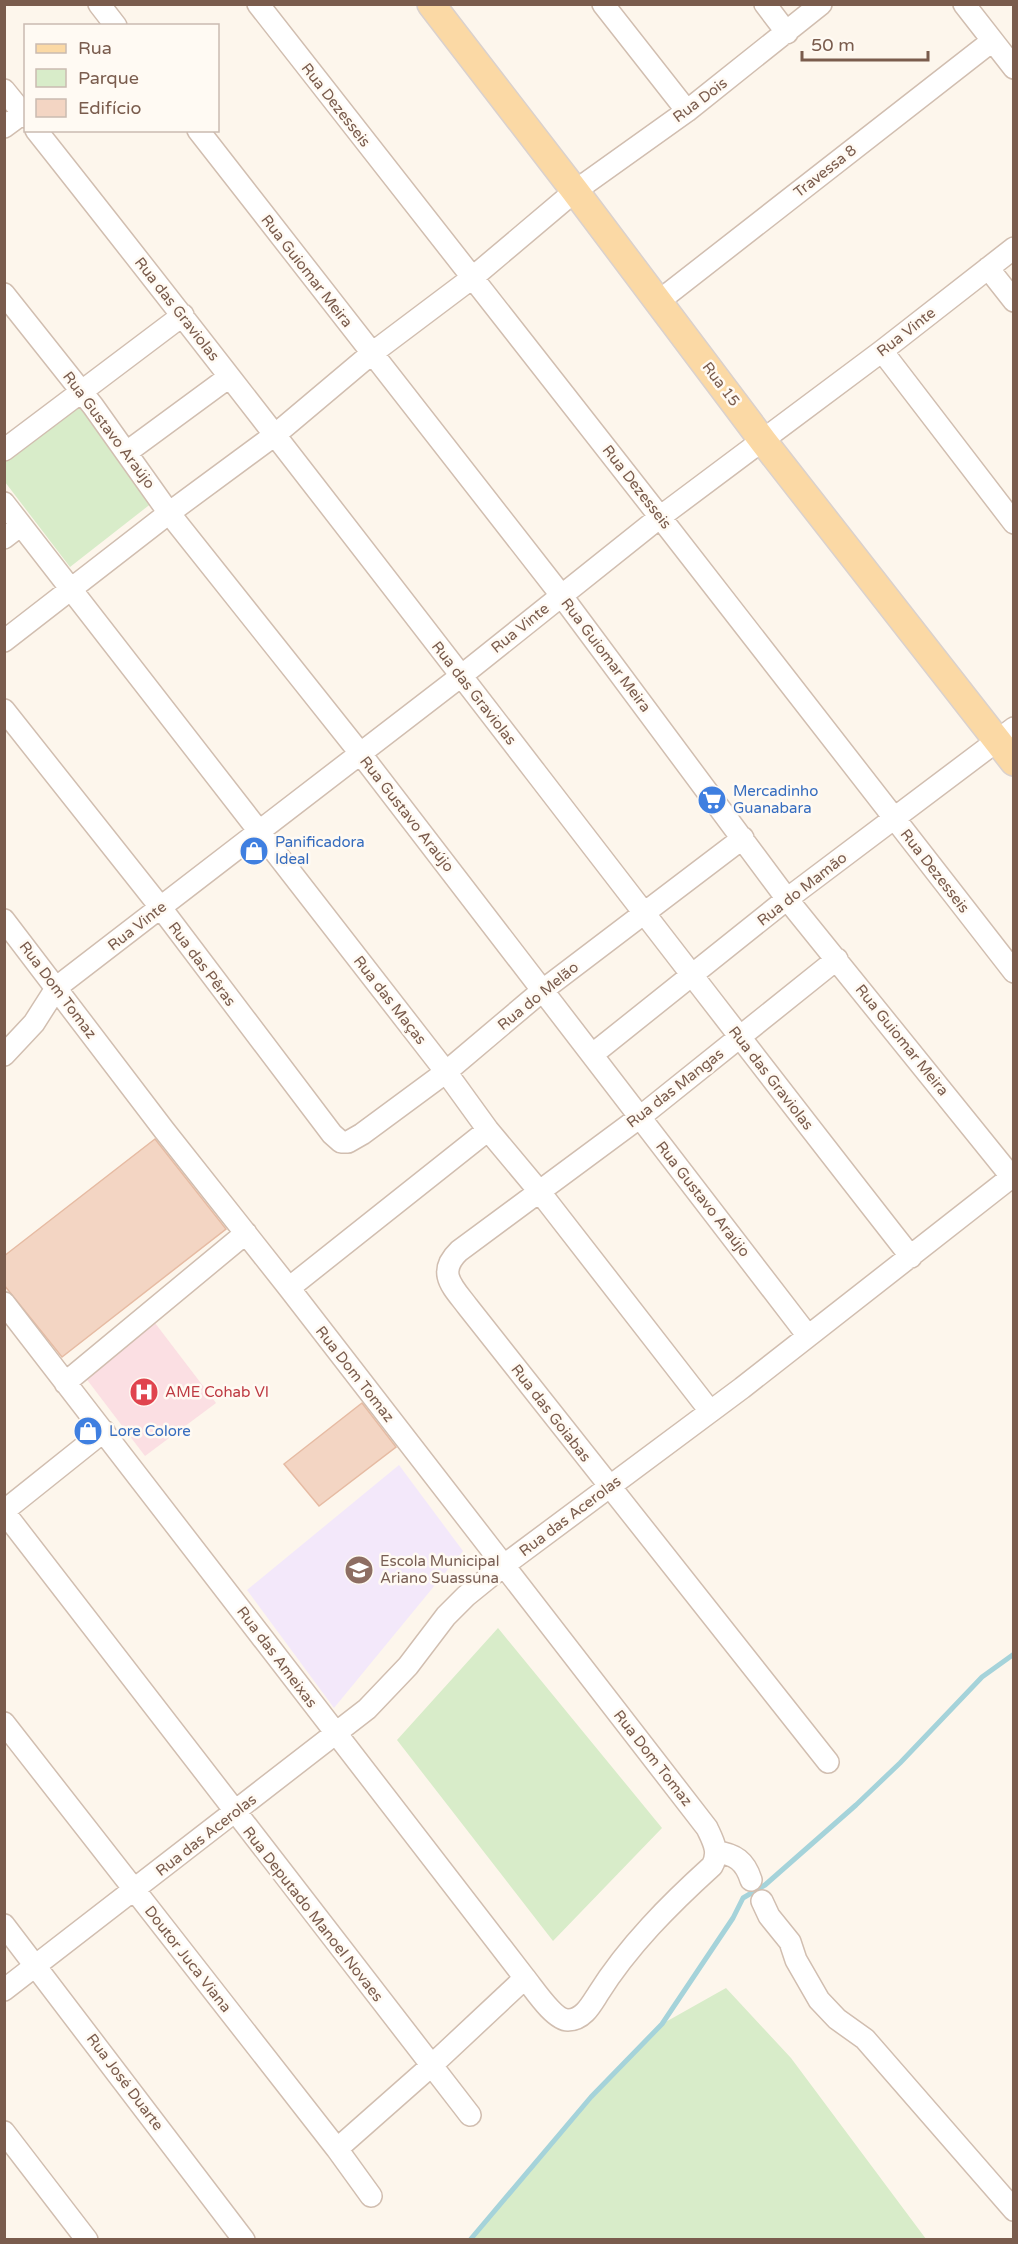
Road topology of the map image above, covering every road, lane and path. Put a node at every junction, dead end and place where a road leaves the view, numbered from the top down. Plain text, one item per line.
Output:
1 (99, 4) edge
2 (258, 4) edge
3 (431, 4) edge
4 (603, 4) edge
5 (765, 4) edge
6 (822, 4) edge
7 (964, 4) edge
8 (114, 24) edge
9 (787, 33) junction
10 (992, 41) junction
11 (1014, 68) edge
12 (4, 90) edge
13 (687, 111) junction
14 (24, 115) edge
15 (4, 127) edge
16 (38, 132) edge
17 (200, 132) edge
18 (575, 191) junction
19 (1014, 248) edge
20 (988, 268) junction
21 (472, 278) junction
22 (4, 294) edge
23 (658, 301) junction
24 (1014, 301) edge
25 (183, 315) junction
26 (882, 351) junction
27 (371, 354) junction
28 (229, 377) junction
29 (81, 392) junction
30 (276, 434) junction
31 (764, 441) junction
32 (4, 450) edge
33 (127, 452) junction
34 (4, 503) edge
35 (169, 513) junction
36 (660, 517) junction
37 (1014, 523) edge
38 (13, 531) edge
39 (72, 588) junction
40 (561, 595) junction
41 (4, 641) edge
42 (461, 676) junction
43 (4, 710) edge
44 (1008, 744) edge
45 (360, 753) junction
46 (895, 818) junction
47 (258, 830) junction
48 (743, 838) junction
49 (788, 899) junction
50 (160, 908) junction
51 (644, 914) junction
52 (4, 920) edge
53 (837, 958) junction
54 (1014, 972) edge
55 (692, 977) junction
56 (57, 987) junction
57 (543, 990) junction
58 (739, 1037) junction
59 (593, 1054) junction
60 (4, 1055) edge
61 (446, 1072) junction
62 (640, 1117) junction
63 (488, 1130) junction
64 (332, 1134) joint
65 (1013, 1177) edge
66 (539, 1191) junction
67 (246, 1233) junction
68 (911, 1257) junction
69 (289, 1288) junction
70 (4, 1303) edge
71 (808, 1336) junction
72 (65, 1383) junction
73 (710, 1411) junction
74 (104, 1431) junction
75 (609, 1487) junction
76 (4, 1512) edge
77 (503, 1566) junction
78 (4, 1723) edge
79 (335, 1733) junction
80 (828, 1762) dead end
81 (234, 1812) junction
82 (716, 1852) junction
83 (751, 1880) dead end
84 (134, 1890) junction
85 (762, 1900) dead end
86 (4, 1925) edge
87 (36, 1965) junction
88 (525, 1978) junction
89 (4, 1990) edge
90 (431, 2066) junction
91 (470, 2115) dead end
92 (4, 2132) edge
93 (337, 2149) junction
94 (371, 2196) dead end
95 (1014, 2210) edge
96 (87, 2240) edge
97 (244, 2240) edge

1 - 8 street
2 - 21 street, Rua Dezesseis
3 - 18 main road, Rua 15
4 - 13 street
5 - 9 street
6 - 9 street, Rua Dois
7 - 10 street
9 - 13 street, Rua Dois
10 - 11 street
10 - 23 street, Travessa 8
12 - 14 street
13 - 18 street, Rua Dois
14 - 15 street
16 - 25 street, Rua das Graviolas
17 - 27 street, Rua Guiomar Meira
18 - 21 street, Rua Dois
18 - 23 main road, Rua 15
19 - 20 street, Rua Vinte
20 - 24 street
20 - 26 street, Rua Vinte
21 - 27 street, Rua Dois
21 - 36 street, Rua Dezesseis
22 - 29 street, Rua Gustavo Araújo
23 - 31 main road, Rua 15
25 - 28 street, Rua das Graviolas
25 - 29 street
26 - 31 street, Rua Vinte
26 - 37 street
27 - 30 street
27 - 40 street, Rua Guiomar Meira
28 - 30 street, Rua das Graviolas
28 - 33 street
29 - 32 street
29 - 33 street, Rua Gustavo Araújo
30 - 35 street
30 - 42 street, Rua das Graviolas
31 - 36 street, Rua Vinte
31 - 44 main road, Rua 15
33 - 35 street, Rua Gustavo Araújo
34 - 38 street
35 - 39 street
35 - 45 street, Rua Gustavo Araújo
36 - 40 street, Rua Vinte
36 - 46 street, Rua Dezesseis
38 - 39 street, Rua das Maças
39 - 41 street
39 - 47 street, Rua das Maças
40 - 42 street, Rua Vinte
40 - 48 street, Rua Guiomar Meira
42 - 45 street, Rua Vinte
42 - 51 street, Rua das Graviolas
43 - 50 street, Rua das Pêras
44 - 46 street, Rua do Mamão
45 - 47 street, Rua Vinte
45 - 57 street, Rua Gustavo Araújo
46 - 49 street, Rua do Mamão
46 - 54 street, Rua Dezesseis
47 - 50 street, Rua Vinte
47 - 61 street, Rua das Maças
48 - 49 street, Rua Guiomar Meira
48 - 51 street, Rua do Melão
49 - 53 street, Rua Guiomar Meira
49 - 55 street, Rua do Mamão
50 - 56 street, Rua Vinte
50 - 64 street, Rua das Pêras
51 - 55 street, Rua das Graviolas
51 - 57 street, Rua do Melão
52 - 56 street, Rua Dom Tomaz
53 - 58 street, Rua das Mangas
53 - 65 street, Rua Guiomar Meira
55 - 58 street, Rua das Graviolas
55 - 59 street, Rua do Mamão
56 - 60 street, Rua Vinte
56 - 67 street, Rua Dom Tomaz
57 - 59 street, Rua Gustavo Araújo
57 - 61 street, Rua do Melão
58 - 62 street, Rua das Mangas
58 - 68 street, Rua das Graviolas
59 - 62 street, Rua Gustavo Araújo
61 - 63 street, Rua das Maças
61 - 64 street, Rua do Melão
62 - 66 street, Rua das Mangas
62 - 71 street, Rua Gustavo Araújo
63 - 66 street, Rua das Maças
63 - 69 street
65 - 68 street, Rua das Acerolas
66 - 73 street, Rua das Maças
66 - 75 street, Rua das Goiabas
67 - 69 street, Rua Dom Tomaz
67 - 72 street
68 - 71 street, Rua das Acerolas
69 - 77 street, Rua Dom Tomaz
70 - 72 street, Rua das Ameixas
71 - 73 street, Rua das Acerolas
72 - 74 street, Rua das Ameixas
73 - 75 street, Rua das Acerolas
74 - 76 street
74 - 79 street, Rua das Ameixas
75 - 77 street, Rua das Acerolas
75 - 80 street, Rua das Goiabas
76 - 81 street, Rua Deputado Manoel Novaes
77 - 79 street, Rua das Acerolas
77 - 82 street, Rua Dom Tomaz
78 - 84 street, Doutor Juca Viana
79 - 81 street, Rua das Acerolas
79 - 88 street, Rua das Ameixas
81 - 84 street, Rua das Acerolas
81 - 90 street, Rua Deputado Manoel Novaes
82 - 83 street
82 - 88 street, Rua das Ameixas
84 - 87 street, Rua das Acerolas
84 - 93 street, Doutor Juca Viana
85 - 95 street
86 - 87 street, Rua José Duarte
87 - 89 street, Rua das Acerolas
87 - 97 street, Rua José Duarte
88 - 90 street
90 - 91 street, Rua Deputado Manoel Novaes
90 - 93 street
92 - 96 street
93 - 94 street, Doutor Juca Viana

